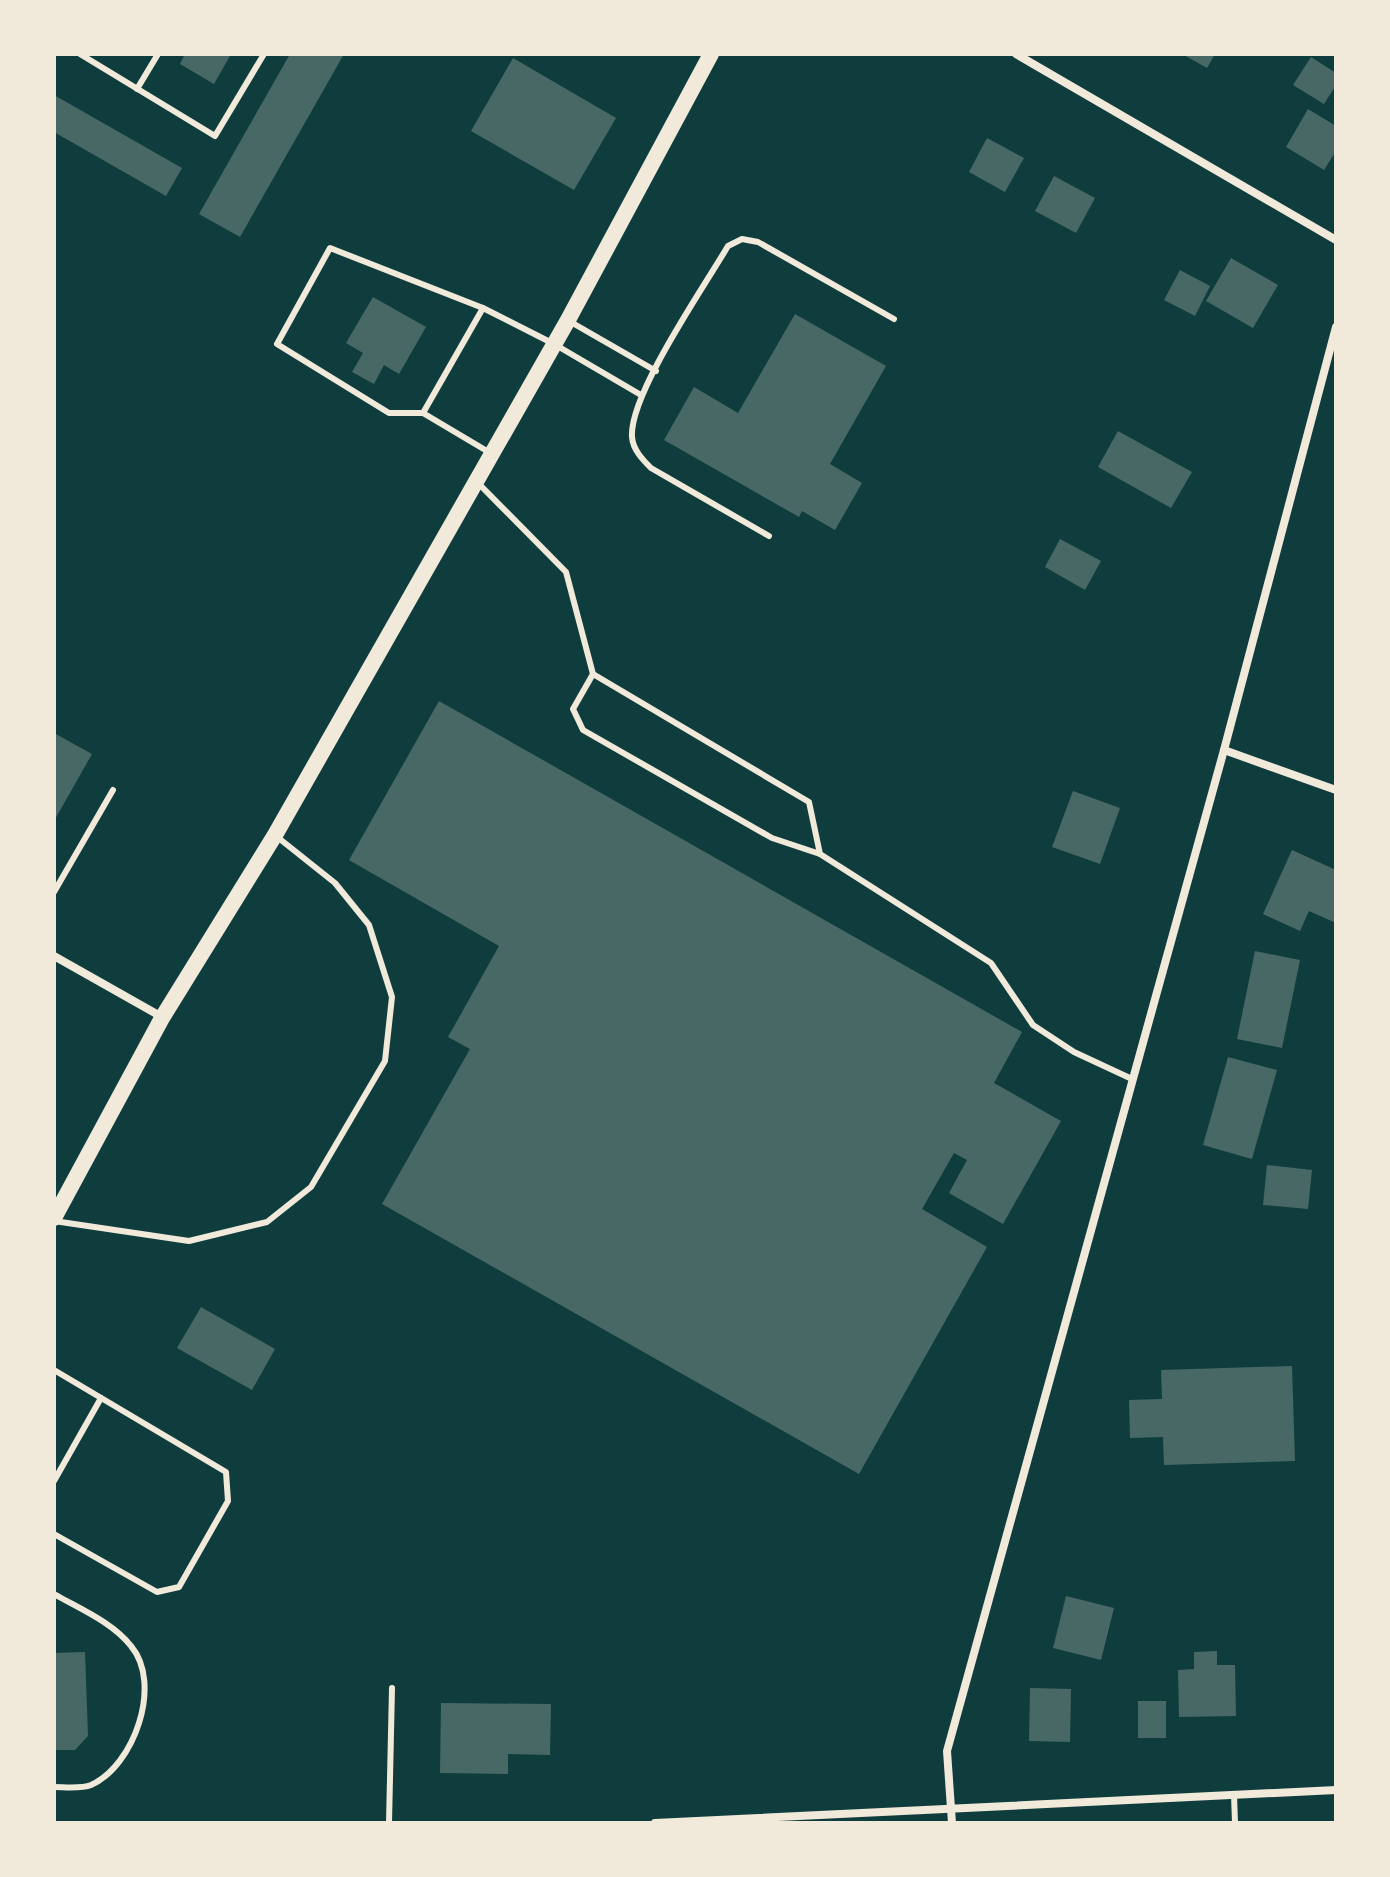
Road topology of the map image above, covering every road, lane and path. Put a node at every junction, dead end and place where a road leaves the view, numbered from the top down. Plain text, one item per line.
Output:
1 (80, 54) edge
2 (158, 54) edge
3 (264, 54) edge
4 (711, 54) edge
5 (1016, 54) edge
6 (1027, 57) edge
7 (137, 89) junction
8 (1336, 240) edge
9 (483, 308) junction
10 (894, 319) dead end
11 (568, 320) junction
12 (1336, 327) edge
13 (554, 344) junction
14 (656, 371) junction
15 (641, 395) junction
16 (423, 413) junction
17 (492, 454) junction
18 (477, 481) junction
19 (769, 536) dead end
20 (593, 674) junction
21 (1224, 750) junction
22 (113, 790) dead end
23 (1336, 790) edge
24 (275, 835) junction
25 (820, 854) junction
26 (54, 892) edge
27 (54, 956) edge
28 (162, 1018) junction
29 (1132, 1079) junction
30 (54, 1220) edge
31 (54, 1370) edge
32 (101, 1398) junction
33 (54, 1481) edge
34 (54, 1534) edge
35 (54, 1594) edge
36 (392, 1688) dead end
37 (54, 1787) edge
38 (1336, 1790) edge
39 (1234, 1795) junction
40 (951, 1809) junction
41 (389, 1823) edge
42 (655, 1823) edge
43 (663, 1823) edge
44 (952, 1823) edge
45 (1235, 1823) edge

1 - 7 lane
2 - 7 lane
3 - 7 lane
4 - 11 main road
5 - 6 street
6 - 8 street
9 - 13 lane
9 - 16 lane
9 - 16 lane
10 - 14 lane
11 - 13 main road
11 - 14 lane
12 - 21 street
13 - 15 lane
13 - 17 main road
14 - 15 lane
15 - 19 lane
16 - 17 lane
17 - 18 main road
18 - 20 lane
18 - 24 main road
20 - 25 lane
20 - 25 lane
21 - 23 street
21 - 29 street
22 - 26 lane
24 - 28 main road
24 - 30 lane
25 - 29 lane
27 - 28 street
28 - 30 main road
29 - 40 street
31 - 32 lane
32 - 33 lane
32 - 34 lane
35 - 37 lane
36 - 41 lane
38 - 39 street
39 - 40 street
39 - 45 lane
40 - 43 street
40 - 44 street
42 - 43 street

